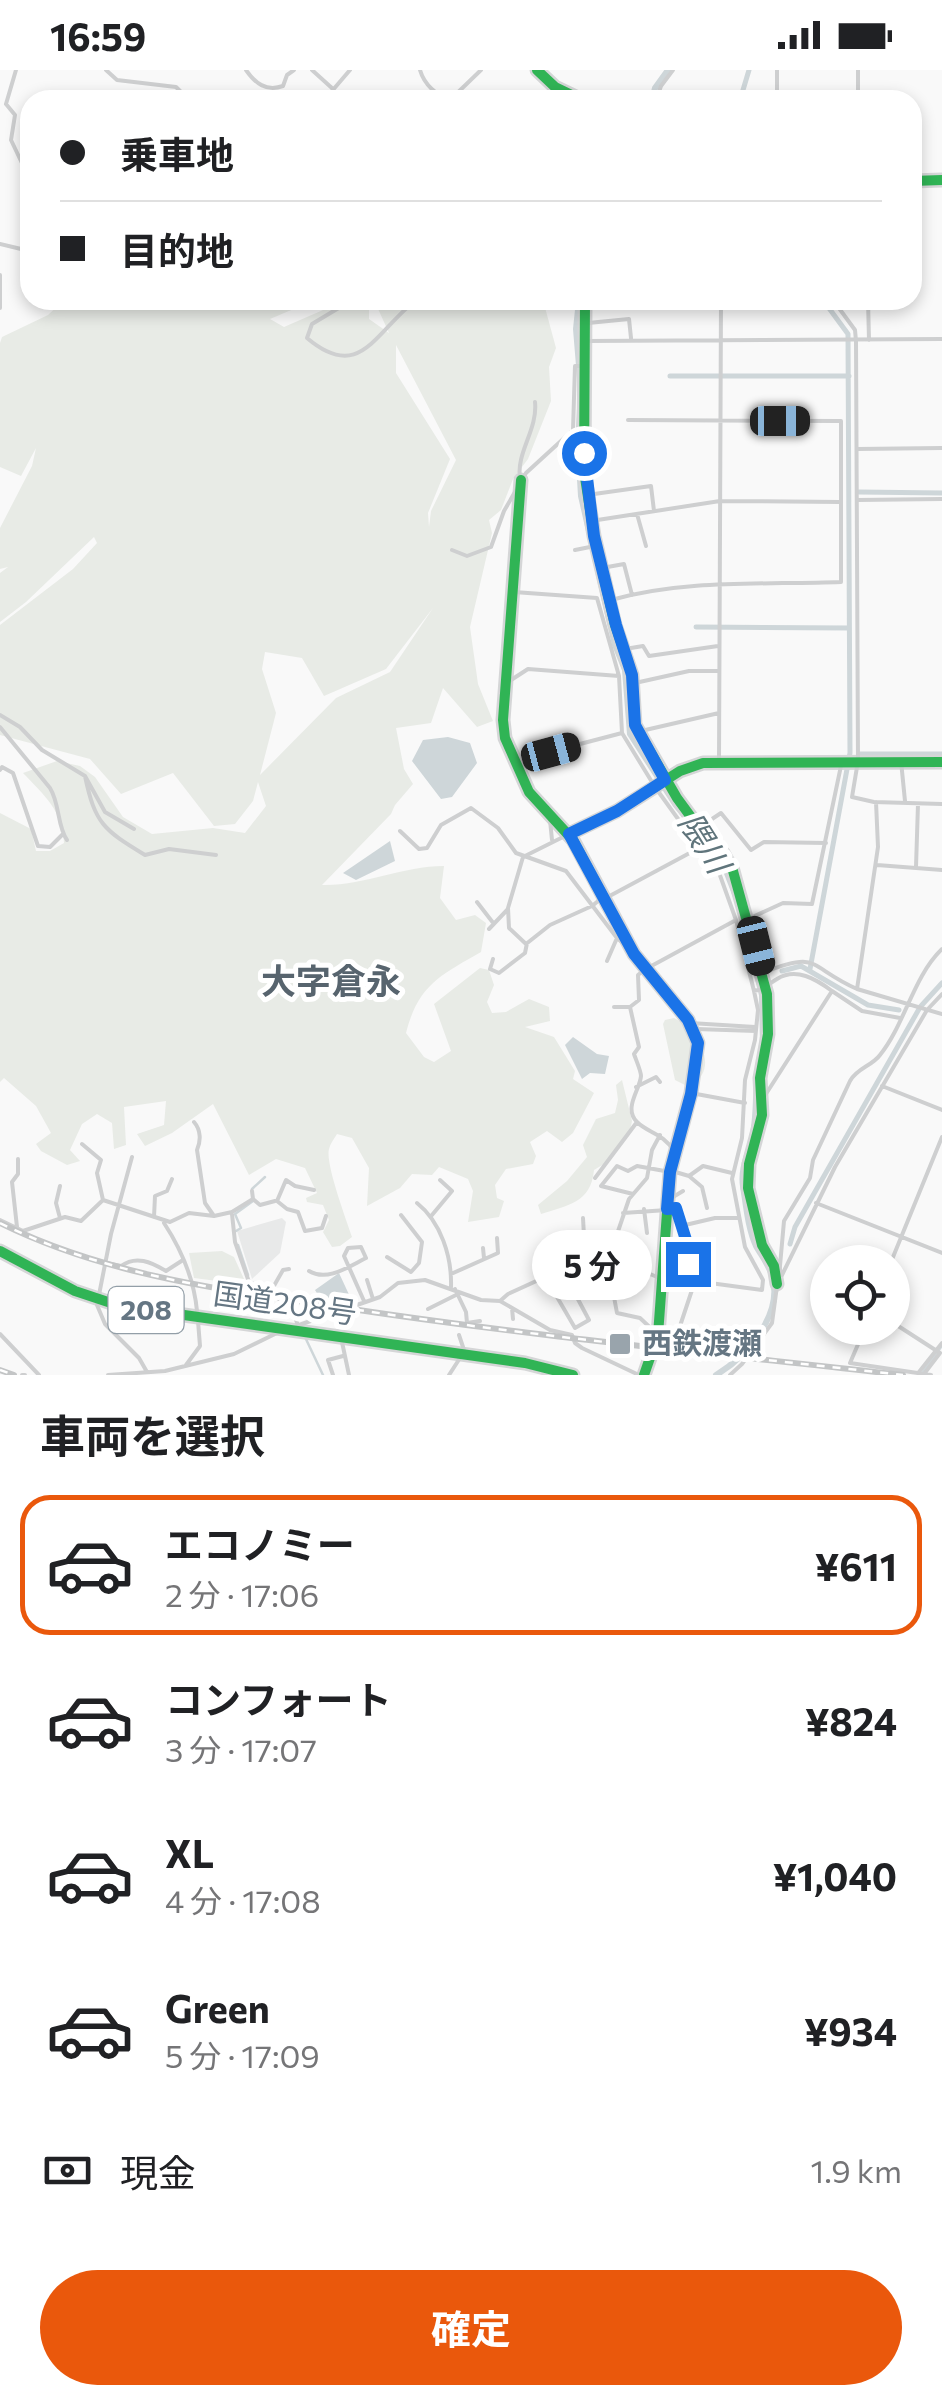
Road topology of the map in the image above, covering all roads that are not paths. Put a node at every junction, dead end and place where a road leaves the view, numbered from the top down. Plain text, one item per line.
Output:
1 (16, 70) edge
2 (106, 70) edge
3 (246, 70) edge
4 (294, 70) edge
5 (350, 70) edge
6 (420, 70) edge
7 (481, 70) edge
8 (536, 70) edge
9 (317, 71) edge
10 (334, 89) joint
11 (179, 90) edge
12 (434, 90) edge
13 (461, 90) edge
14 (562, 90) edge
15 (3, 104) edge
16 (20, 158) edge
17 (0, 275) edge
18 (0, 308) edge
19 (335, 310) edge
20 (405, 310) edge
21 (585, 310) edge
22 (721, 310) edge
23 (840, 310) edge
24 (868, 310) edge
25 (584, 323) junction
26 (942, 339) edge
27 (631, 340) junction
28 (720, 340) junction
29 (869, 340) junction
30 (584, 341) junction
31 (856, 341) junction
32 (582, 366) junction
33 (535, 402) dead end
34 (628, 420) dead end
35 (720, 421) junction
36 (942, 448) edge
37 (857, 450) junction
38 (520, 482) junction
39 (587, 495) junction
40 (942, 499) edge
41 (857, 500) junction
42 (720, 501) junction
43 (840, 502) junction
44 (654, 512) junction
45 (637, 514) junction
46 (592, 521) junction
47 (593, 545) junction
48 (646, 546) dead end
49 (452, 550) dead end
50 (575, 550) dead end
51 (602, 568) junction
52 (720, 583) junction
53 (514, 592) junction
54 (632, 594) junction
55 (610, 600) junction
56 (718, 646) dead end
57 (625, 649) junction
58 (719, 670) junction
59 (619, 676) junction
60 (507, 682) junction
61 (633, 683) junction
62 (720, 713) junction
63 (0, 716) edge
64 (0, 727) edge
65 (637, 732) junction
66 (8, 734) junction
67 (622, 734) junction
68 (0, 737) edge
69 (515, 761) junction
70 (842, 761) junction
71 (857, 761) junction
72 (719, 762) junction
73 (901, 762) junction
74 (942, 762) edge
75 (0, 770) edge
76 (85, 776) junction
77 (661, 782) junction
78 (876, 802) junction
79 (905, 802) junction
80 (918, 804) junction
81 (942, 804) edge
82 (550, 815) junction
83 (700, 827) junction
84 (134, 829) dead end
85 (400, 831) dead end
86 (62, 834) junction
87 (569, 834) junction
88 (67, 840) dead end
89 (826, 842) junction
90 (553, 843) junction
91 (699, 848) junction
92 (216, 855) dead end
93 (523, 856) junction
94 (876, 865) junction
95 (916, 867) junction
96 (942, 870) edge
97 (604, 898) junction
98 (477, 902) dead end
99 (592, 906) junction
100 (508, 909) junction
101 (742, 919) junction
102 (494, 924) junction
103 (489, 929) dead end
104 (621, 939) junction
105 (527, 943) junction
106 (942, 950) edge
107 (493, 959) dead end
108 (607, 960) dead end
109 (775, 968) junction
110 (644, 970) junction
111 (762, 973) junction
112 (780, 976) junction
113 (857, 989) junction
114 (759, 990) junction
115 (832, 992) junction
116 (942, 994) edge
117 (911, 1005) junction
118 (614, 1007) dead end
119 (630, 1008) junction
120 (927, 1010) junction
121 (942, 1014) edge
122 (900, 1018) junction
123 (692, 1026) junction
124 (756, 1029) junction
125 (660, 1082) dead end
126 (882, 1086) junction
127 (636, 1087) junction
128 (691, 1094) junction
129 (763, 1099) junction
130 (744, 1104) junction
131 (942, 1110) edge
132 (194, 1122) dead end
133 (637, 1122) junction
134 (660, 1136) junction
135 (942, 1137) edge
136 (82, 1144) dead end
137 (674, 1153) junction
138 (132, 1158) dead end
139 (18, 1159) dead end
140 (649, 1168) junction
141 (670, 1171) junction
142 (732, 1173) junction
143 (688, 1176) junction
144 (596, 1178) dead end
145 (172, 1179) dead end
146 (440, 1180) dead end
147 (60, 1186) dead end
148 (742, 1188) junction
149 (314, 1190) dead end
150 (682, 1190) dead end
151 (252, 1191) dead end
152 (633, 1194) junction
153 (253, 1199) junction
154 (103, 1200) junction
155 (277, 1201) junction
156 (418, 1203) dead end
157 (816, 1203) junction
158 (120, 1204) junction
159 (667, 1206) junction
160 (707, 1208) dead end
161 (644, 1210) junction
162 (232, 1212) junction
163 (623, 1213) junction
164 (402, 1215) dead end
165 (432, 1215) junction
166 (214, 1216) junction
167 (326, 1216) dead end
168 (154, 1217) junction
169 (60, 1218) junction
170 (583, 1218) dead end
171 (739, 1218) junction
172 (163, 1221) junction
173 (1, 1223) edge
174 (681, 1226) junction
175 (18, 1229) junction
176 (647, 1233) dead end
177 (902, 1236) junction
178 (497, 1238) dead end
179 (615, 1243) junction
180 (898, 1245) edge
181 (483, 1248) dead end
182 (638, 1249) dead end
183 (0, 1251) edge
184 (942, 1253) edge
185 (594, 1255) junction
186 (388, 1256) dead end
187 (484, 1258) junction
188 (182, 1260) junction
189 (106, 1263) junction
190 (349, 1267) junction
191 (289, 1269) dead end
192 (309, 1271) dead end
193 (411, 1272) junction
194 (450, 1274) junction
195 (662, 1274) junction
196 (546, 1278) junction
197 (675, 1279) dead end
198 (367, 1280) dead end
199 (414, 1280) junction
200 (638, 1280) dead end
201 (683, 1280) dead end
202 (694, 1280) junction
203 (777, 1284) junction
204 (454, 1290) junction
205 (271, 1292) junction
206 (557, 1297) junction
207 (300, 1298) dead end
208 (373, 1299) junction
209 (97, 1300) junction
210 (500, 1301) junction
211 (364, 1302) junction
212 (512, 1308) junction
213 (428, 1309) dead end
214 (290, 1310) junction
215 (197, 1317) junction
216 (512, 1318) dead end
217 (480, 1322) dead end
218 (284, 1329) junction
219 (301, 1330) junction
220 (910, 1333) edge
221 (0, 1334) edge
222 (459, 1335) dead end
223 (343, 1338) junction
224 (658, 1338) junction
225 (942, 1343) edge
226 (858, 1345) edge
227 (937, 1350) junction
228 (462, 1354) junction
229 (343, 1356) junction
230 (186, 1365) junction
231 (147, 1372) junction
232 (922, 1374) edge
233 (39, 1375) edge
234 (108, 1375) edge
235 (333, 1375) edge
236 (349, 1375) edge
237 (448, 1375) edge
238 (573, 1375) edge
239 (641, 1375) edge
240 (730, 1375) edge

1 - 15 street
2 - 11 street
3 - 4 street
5 - 10 street
6 - 12 street
7 - 13 street
8 - 14 main road
9 - 10 street
15 - 16 street
17 - 18 street
19 - 20 street
21 - 25 main road
22 - 28 street
23 - 31 street
24 - 29 street
25 - 27 street
25 - 30 main road
26 - 29 street
27 - 28 street
27 - 30 street
28 - 31 street
28 - 35 street
29 - 31 street
30 - 32 main road
31 - 37 street
32 - 38 street
32 - 39 main road
33 - 38 street
34 - 35 street
35 - 42 street
35 - 43 street
36 - 37 street
37 - 41 street
38 - 49 street
38 - 53 main road
39 - 44 street
39 - 46 main road
40 - 41 street
41 - 71 street
42 - 43 street
42 - 44 street
42 - 52 street
43 - 52 street
44 - 45 street
45 - 46 street
45 - 48 street
46 - 47 main road
47 - 50 street
47 - 51 main road
51 - 54 street
51 - 55 main road
52 - 54 street
52 - 58 street
53 - 59 street
53 - 60 main road
54 - 55 street
55 - 57 main road
56 - 57 street
57 - 61 main road
58 - 61 street
58 - 62 street
59 - 60 street
59 - 67 street
60 - 69 main road
61 - 65 main road
62 - 65 street
62 - 72 street
63 - 76 street
64 - 66 street
65 - 77 main road
66 - 68 street
66 - 86 street
67 - 69 street
67 - 77 street
69 - 82 main road
70 - 71 main road
70 - 72 main road
70 - 89 street
71 - 73 main road
71 - 78 street
72 - 77 main road
73 - 74 main road
73 - 79 street
75 - 86 street
76 - 84 street
76 - 92 street
77 - 83 main road
77 - 87 main road
77 - 91 street
78 - 79 street
78 - 94 street
79 - 80 street
80 - 81 street
80 - 95 street
82 - 87 main road
82 - 90 street
83 - 89 street
83 - 101 main road
85 - 93 street
86 - 88 street
87 - 90 street
87 - 97 main road
89 - 101 street
90 - 93 street
91 - 97 street
91 - 101 street
93 - 99 street
93 - 100 street
94 - 95 street
94 - 113 street
95 - 96 street
97 - 99 street
97 - 104 main road
98 - 102 street
99 - 104 street
99 - 105 street
100 - 102 street
100 - 105 street
101 - 110 street
101 - 111 main road
101 - 114 street
102 - 103 street
104 - 108 street
104 - 110 main road
105 - 107 street
106 - 117 street
109 - 111 street
109 - 112 street
109 - 113 street
110 - 119 street
110 - 123 main road
111 - 114 main road
112 - 114 street
112 - 115 street
113 - 117 street
114 - 124 street
114 - 129 main road
115 - 122 street
115 - 129 street
116 - 120 street
117 - 120 street
117 - 122 street
118 - 119 street
119 - 127 street
120 - 121 street
120 - 126 street
122 - 203 street
123 - 124 street
123 - 128 main road
124 - 130 street
125 - 127 street
126 - 131 street
126 - 157 street
127 - 133 street
128 - 130 street
128 - 137 main road
129 - 148 main road
130 - 142 street
132 - 166 street
133 - 134 street
133 - 144 street
134 - 137 street
134 - 140 street
135 - 177 street
136 - 154 street
137 - 141 main road
138 - 158 street
139 - 175 street
140 - 141 street
140 - 152 street
140 - 152 street
141 - 143 street
141 - 159 main road
142 - 143 street
142 - 148 street
143 - 160 street
145 - 168 street
146 - 165 street
147 - 169 street
148 - 171 street
148 - 203 main road
149 - 155 street
150 - 159 street
151 - 153 street
152 - 163 street
153 - 155 street
153 - 162 street
154 - 158 street
154 - 169 street
155 - 167 street
156 - 165 street
157 - 177 street
157 - 203 street
158 - 168 street
158 - 189 street
159 - 161 street
159 - 174 street
159 - 195 main road
161 - 163 street
161 - 176 street
162 - 166 street
162 - 205 street
163 - 179 street
164 - 193 street
165 - 194 street
166 - 172 street
168 - 172 street
169 - 175 street
170 - 185 street
171 - 174 street
171 - 202 street
172 - 188 street
173 - 175 street
174 - 202 street
177 - 180 street
177 - 184 street
178 - 187 street
179 - 182 street
179 - 185 street
181 - 187 street
183 - 209 main road, 国道208号 / 208
185 - 196 street
185 - 224 street
186 - 193 street
187 - 194 street
188 - 189 street
188 - 215 street
189 - 209 street
190 - 190 street
190 - 192 street
190 - 211 street
191 - 205 street
193 - 199 street
194 - 204 street
195 - 197 street
195 - 200 street
195 - 201 street
195 - 224 main road
196 - 206 street
196 - 210 street
198 - 208 street
199 - 204 street
199 - 208 street
202 - 224 street
203 - 240 street
204 - 210 street
204 - 213 street
204 - 217 street
205 - 214 street
206 - 206 street
207 - 214 street
208 - 211 street
209 - 215 main road, 国道208号 / 208
209 - 231 street
210 - 212 street
211 - 219 street
212 - 216 street
212 - 239 street
214 - 219 street
215 - 218 main road, 国道208号 / 208
215 - 230 street
218 - 219 main road, 国道208号 / 208
218 - 230 street
219 - 223 main road, 国道208号 / 208
220 - 227 street
221 - 233 street
222 - 228 street
223 - 228 main road, 国道208号 / 208
223 - 229 street
224 - 239 main road
225 - 227 street
226 - 232 street
227 - 232 street
228 - 237 street
228 - 238 main road, 国道208号 / 208
229 - 235 street
229 - 236 street
230 - 231 street
231 - 234 street

